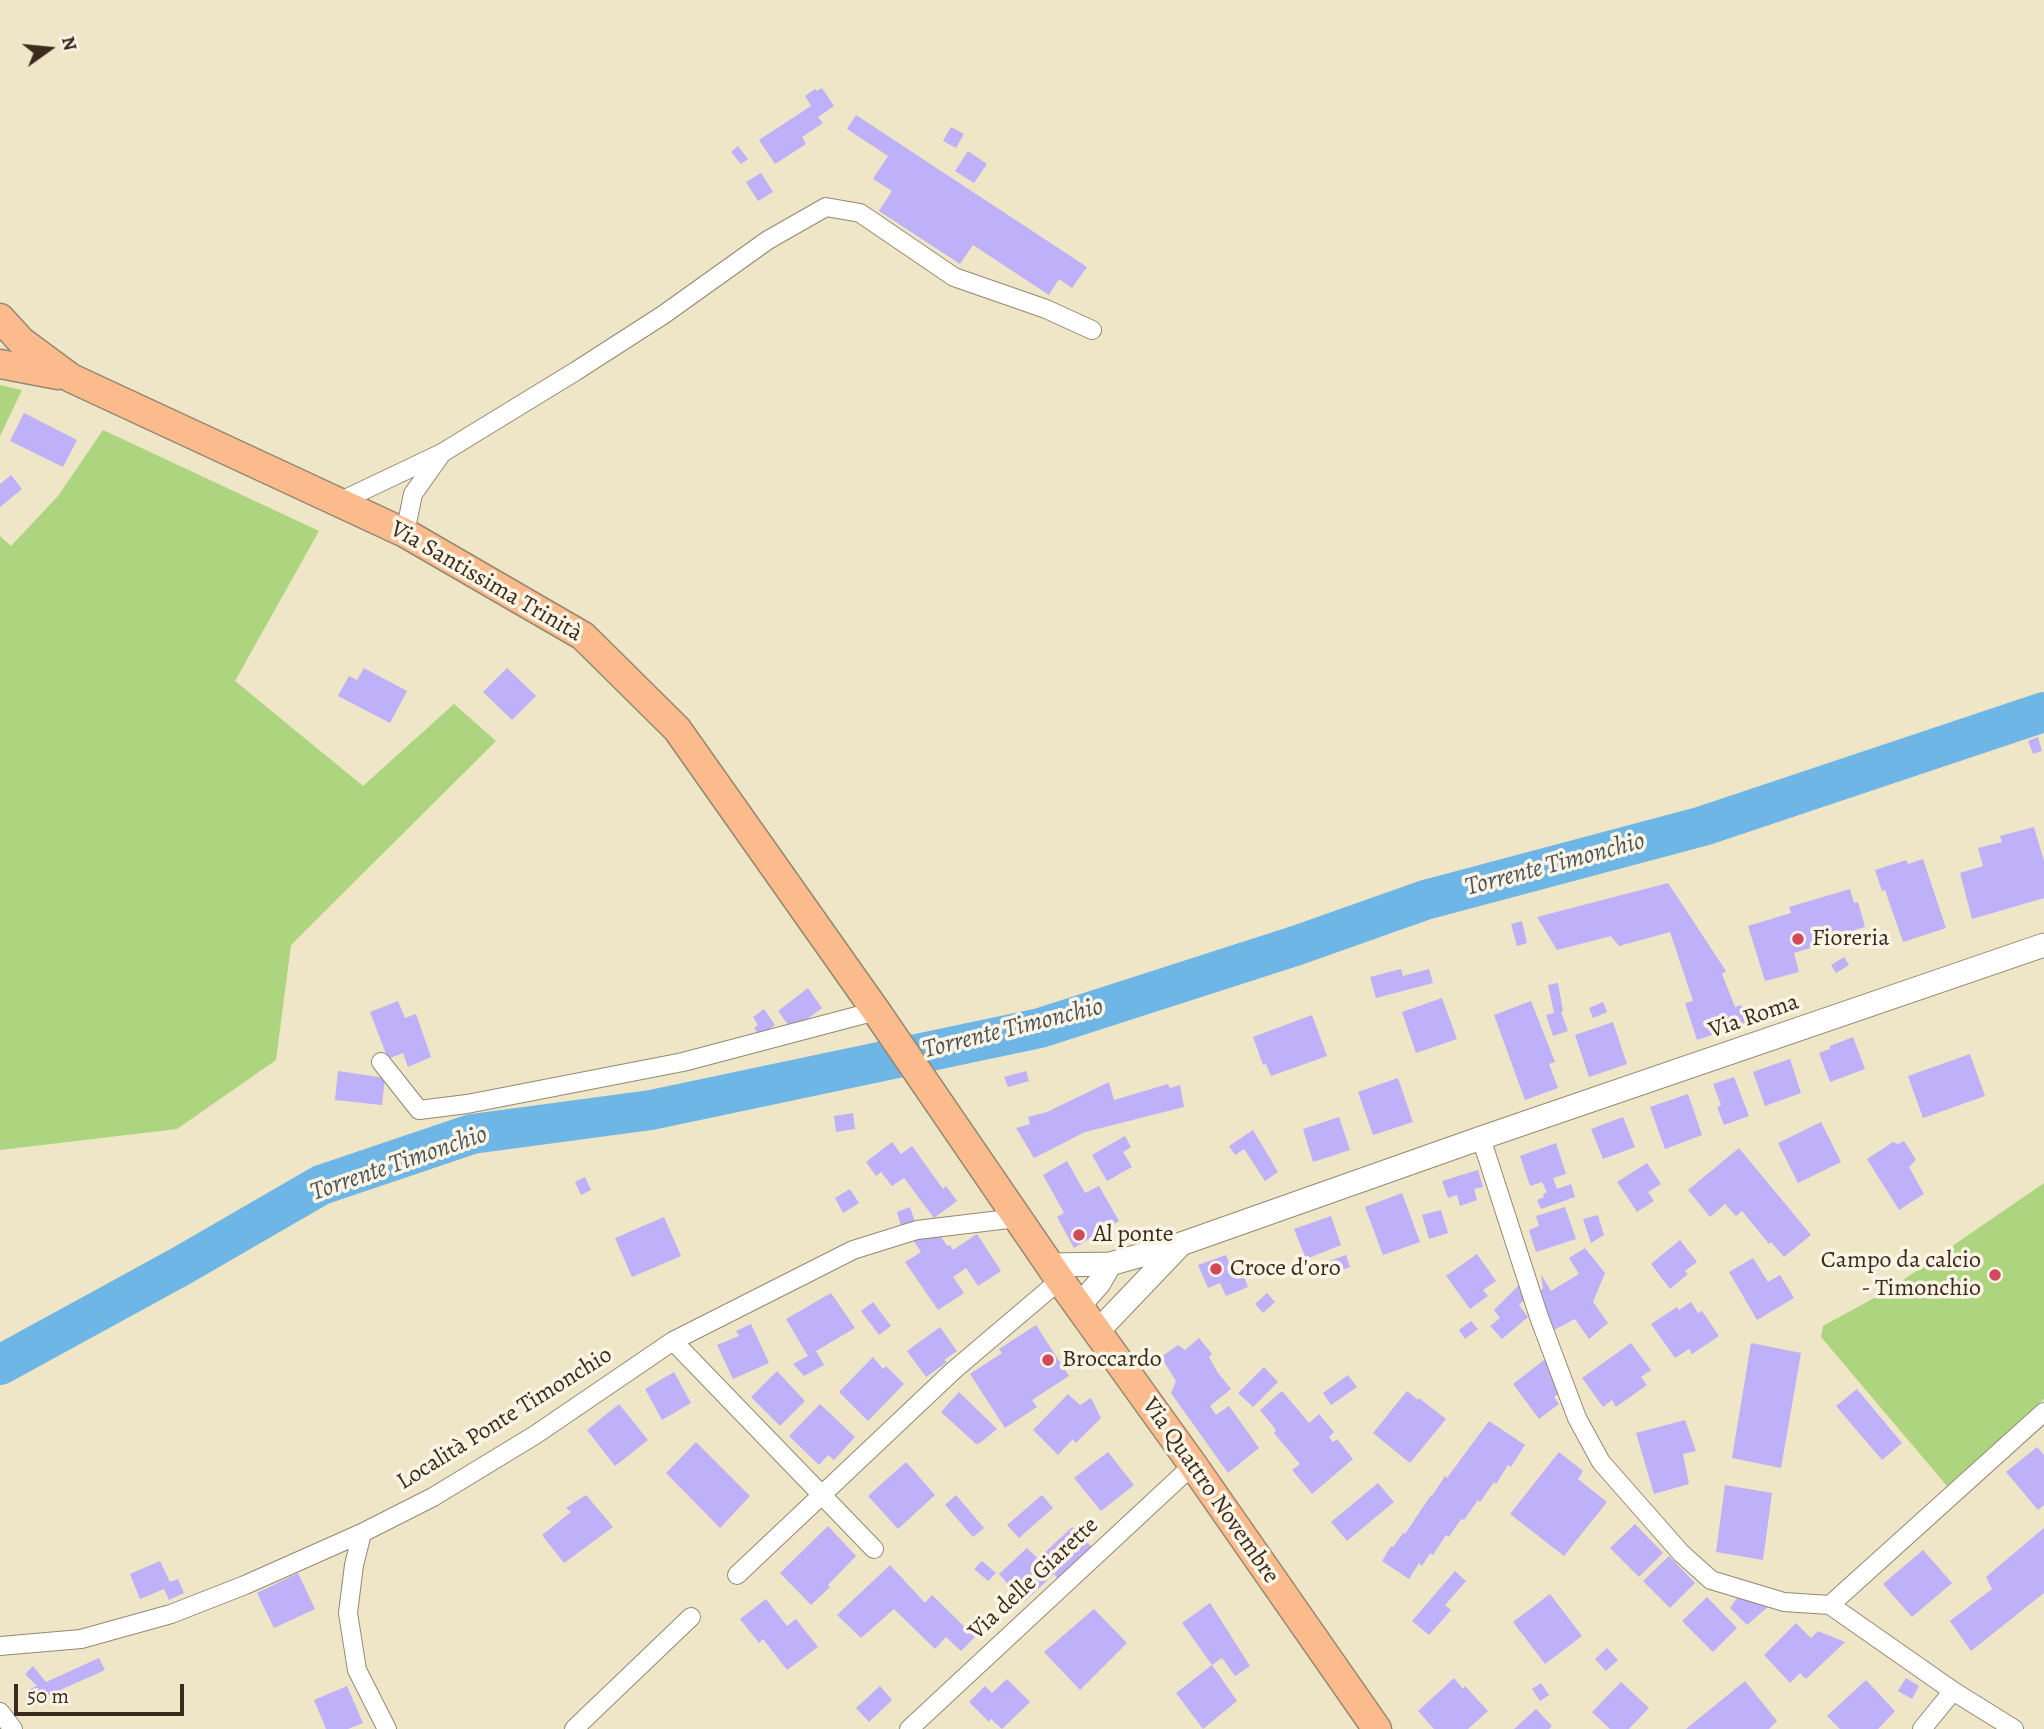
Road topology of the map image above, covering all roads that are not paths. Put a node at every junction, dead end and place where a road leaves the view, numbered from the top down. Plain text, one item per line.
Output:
1 (0, 318) edge
2 (1092, 330) dead end
3 (0, 363) edge
4 (71, 378) junction
5 (442, 453) junction
6 (339, 502) junction
7 (405, 533) junction
8 (2044, 945) edge
9 (878, 1014) junction
10 (381, 1062) dead end
11 (947, 1115) joint
12 (1481, 1138) junction
13 (1017, 1219) junction
14 (1181, 1244) junction
15 (1110, 1264) junction
16 (1055, 1273) junction
17 (1079, 1306) junction
18 (1097, 1332) junction
19 (673, 1342) junction
20 (2044, 1412) edge
21 (1193, 1465) junction
22 (822, 1494) junction
23 (362, 1533) junction
24 (874, 1549) dead end
25 (737, 1575) dead end
26 (1830, 1605) junction
27 (691, 1617) dead end
28 (0, 1646) edge
29 (1953, 1691) junction
30 (0, 1712) edge
31 (13, 1729) edge
32 (387, 1729) edge
33 (574, 1729) edge
34 (909, 1729) edge
35 (1377, 1729) edge
36 (1922, 1729) edge
37 (2014, 1729) edge

1 - 4 main road, Via Santissima Trinità
2 - 5 street
3 - 4 main road, Via Santissima Trinità
4 - 6 main road, Via Santissima Trinità
5 - 6 street
5 - 7 street
6 - 7 main road, Via Santissima Trinità
7 - 9 main road, Via Santissima Trinità
8 - 12 street, Via Roma
9 - 10 street
9 - 11 main road, Via Santissima Trinità
11 - 13 main road, Via Quattro Novembre
12 - 14 street, Via Roma
12 - 26 street
13 - 16 main road, Via Quattro Novembre
13 - 19 street, Località Ponte Timonchio
14 - 15 street, Via Roma
14 - 18 street, Via Roma
15 - 16 street, Via Roma
15 - 17 street
16 - 17 main road, Via Quattro Novembre
16 - 22 street
17 - 18 main road, Via Quattro Novembre
18 - 21 main road, Via Quattro Novembre
19 - 22 street
19 - 23 street, Località Ponte Timonchio
20 - 26 street
21 - 34 street, Via delle Giarette
21 - 35 main road, Via Quattro Novembre
22 - 24 street
22 - 25 street
23 - 28 street, Località Ponte Timonchio
23 - 32 street
26 - 29 street
27 - 33 street
29 - 36 street
29 - 37 street
30 - 31 street

